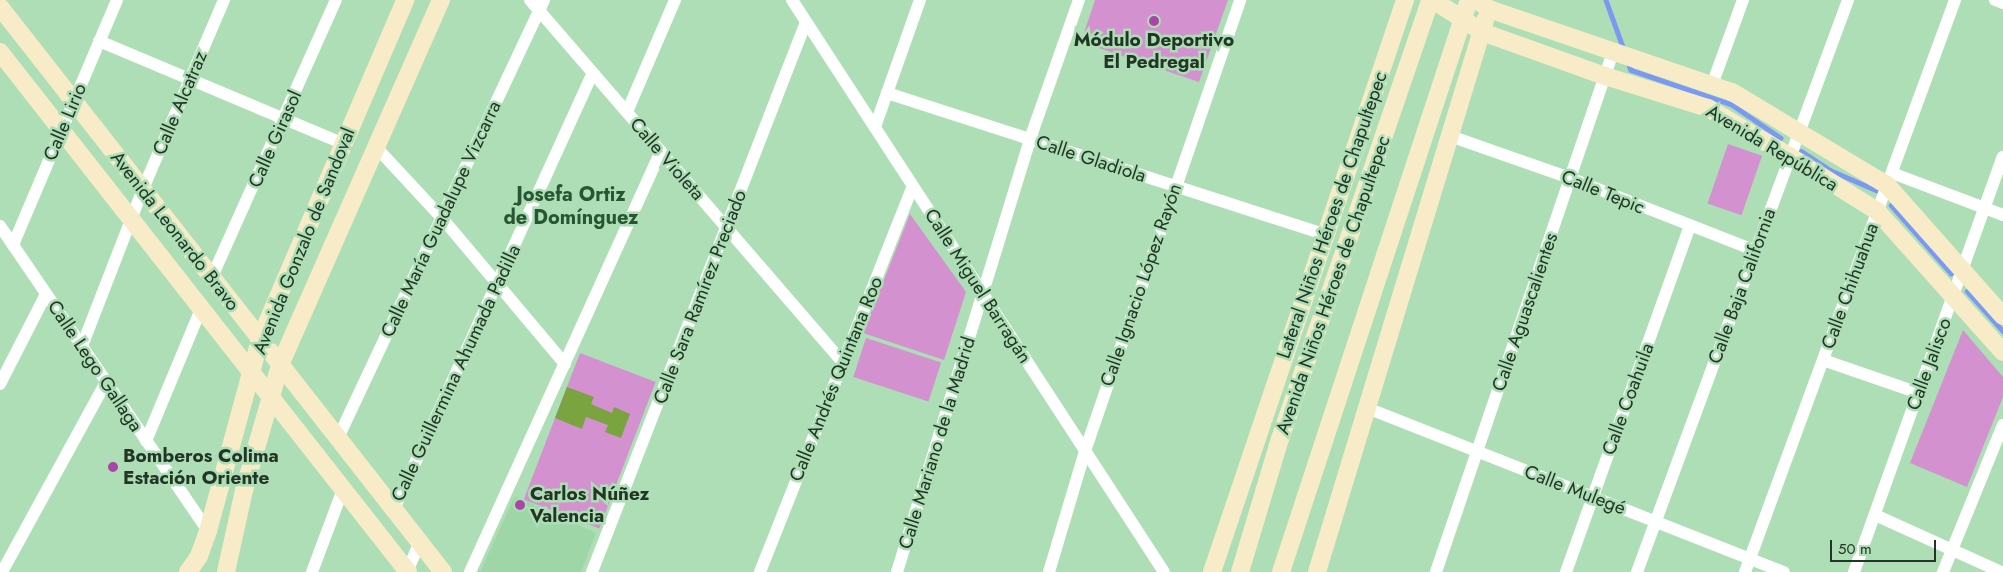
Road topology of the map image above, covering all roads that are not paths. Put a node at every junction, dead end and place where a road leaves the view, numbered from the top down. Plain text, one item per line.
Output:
1 (117, 0) edge
2 (224, 0) edge
3 (336, 0) edge
4 (405, 0) edge
5 (441, 0) edge
6 (530, 0) edge
7 (675, 0) edge
8 (920, 0) edge
9 (1079, 0) edge
10 (1240, 0) edge
11 (1405, 0) edge
12 (1431, 0) edge
13 (1469, 0) edge
14 (1743, 0) edge
15 (1848, 0) edge
16 (1955, 0) edge
17 (1994, 0) edge
18 (795, 2) edge
19 (1486, 3) edge
20 (2003, 3) edge
21 (542, 5) edge
22 (2, 8) edge
23 (1463, 19) junction
24 (806, 22) junction
25 (1482, 32) junction
26 (99, 41) junction
27 (0, 52) edge
28 (1613, 52) junction
29 (593, 72) junction
30 (1605, 76) junction
31 (190, 78) junction
32 (1712, 85) junction
33 (887, 93) junction
34 (74, 100) junction
35 (627, 112) junction
36 (285, 117) junction
37 (875, 127) junction
38 (61, 130) junction
39 (1799, 134) junction
40 (1450, 136) junction
41 (1030, 139) junction
42 (344, 144) junction
43 (376, 147) junction
44 (661, 151) junction
45 (1789, 156) junction
46 (2003, 157) edge
47 (1570, 178) junction
48 (1889, 179) junction
49 (1408, 182) junction
50 (913, 186) junction
51 (1175, 186) junction
52 (142, 189) junction
53 (1985, 208) junction
54 (1878, 211) junction
55 (2003, 215) edge
56 (442, 218) junction
57 (131, 219) junction
58 (0, 226) edge
59 (1690, 226) junction
60 (727, 228) junction
61 (1324, 234) junction
62 (13, 245) junction
63 (1754, 250) junction
64 (1962, 272) junction
65 (212, 277) junction
66 (497, 285) junction
67 (46, 294) junction
68 (983, 294) junction
69 (1953, 296) junction
70 (201, 309) junction
71 (2003, 316) edge
72 (260, 339) junction
73 (82, 346) junction
74 (2003, 352) edge
75 (1823, 360) junction
76 (843, 363) junction
77 (565, 364) junction
78 (280, 365) junction
79 (251, 372) junction
80 (106, 382) junction
81 (0, 384) edge
82 (1919, 393) junction
83 (272, 398) junction
84 (1367, 408) junction
85 (2003, 425) edge
86 (338, 438) junction
87 (146, 441) junction
88 (1085, 451) junction
89 (1477, 452) junction
90 (343, 489) junction
91 (1593, 497) junction
92 (394, 509) junction
93 (1875, 515) junction
94 (1656, 522) junction
95 (208, 531) junction
96 (420, 542) junction
97 (1952, 549) junction
98 (1750, 559) junction
99 (2, 572) edge
100 (188, 572) edge
101 (226, 572) edge
102 (312, 572) edge
103 (408, 572) edge
104 (443, 572) edge
105 (470, 572) edge
106 (592, 572) edge
107 (760, 572) edge
108 (897, 572) edge
109 (1049, 572) edge
110 (1164, 572) edge
111 (1212, 572) edge
112 (1240, 572) edge
113 (1281, 572) edge
114 (1317, 572) edge
115 (1436, 572) edge
116 (1566, 572) edge
117 (1638, 572) edge
118 (1745, 572) edge
119 (1784, 572) edge
120 (1854, 572) edge
121 (1943, 572) edge
122 (2001, 572) edge

1 - 26 street, Calle Lirio
2 - 31 street, Calle Alcatraz
3 - 36 street, Calle Girasol
4 - 42 street, Avenida Gonzalo de Sandoval
5 - 43 street, Avenida Gonzalo de Sandoval
6 - 21 street, Calle Violeta
7 - 35 street
8 - 33 street
9 - 41 street, Calle Mariano de la Madrid
10 - 51 street, Calle Ignacio López Rayón
11 - 61 street, Lateral Niños Héroes de Chapultepec
12 - 23 street, Avenida República
12 - 112 street, Avenida Niños Héroes de Chapultepec
13 - 23 street, Avenida Niños Héroes de Chapultepec
14 - 32 street
15 - 39 street, Calle Baja California
16 - 48 street, Calle Chihuahua
17 - 20 street
18 - 24 street, Calle Miguel Barragán
19 - 25 street
19 - 28 street, Avenida República
21 - 29 street, Calle Violeta
21 - 56 street, Calle María Guadalupe Vizcarra
22 - 34 street, Avenida Leonardo Bravo
23 - 25 street, Avenida República
23 - 49 street, Avenida Niños Héroes de Chapultepec
24 - 37 street, Calle Miguel Barragán
24 - 60 street, Calle Sara Ramírez Preciado
25 - 30 street, Avenida República
25 - 40 street
26 - 31 street
26 - 34 street, Calle Lirio
27 - 38 street, Avenida Leonardo Bravo
28 - 30 street, Calle Aguascalientes
28 - 32 street, Avenida República
29 - 35 street, Calle Violeta
29 - 66 street, Calle Guillermina Ahumada Padilla
30 - 45 street, Avenida República
30 - 47 street, Calle Aguascalientes
31 - 36 street
31 - 52 street, Calle Alcatraz
32 - 39 street, Avenida República
33 - 37 street
33 - 41 street, Calle Gladiola
34 - 38 street, Calle Lirio
34 - 52 street, Avenida Leonardo Bravo
35 - 44 street, Calle Violeta
36 - 42 street
36 - 65 street, Calle Girasol
37 - 50 street, Calle Miguel Barragán
38 - 57 street, Avenida Leonardo Bravo
38 - 62 street, Calle Lirio
39 - 45 street, Calle Baja California
39 - 48 street, Avenida República
40 - 47 street, Calle Tepic
40 - 49 street
40 - 84 street
41 - 51 street, Calle Gladiola
41 - 68 street, Calle Mariano de la Madrid
42 - 72 street, Avenida Gonzalo de Sandoval
43 - 56 street
43 - 78 street, Avenida Gonzalo de Sandoval
44 - 60 street, Calle Violeta
44 - 77 street
45 - 54 street, Avenida República
45 - 63 street, Calle Baja California
46 - 53 street, Calle Jalisco
47 - 59 street, Calle Tepic
47 - 89 street, Calle Aguascalientes
48 - 53 street
48 - 54 street, Calle Chihuahua
48 - 64 street, Avenida República
49 - 113 street, Avenida Niños Héroes de Chapultepec
50 - 68 street, Calle Miguel Barragán
50 - 76 street, Calle Andrés Quintana Roo
51 - 61 street, Calle Gladiola
51 - 88 street, Calle Ignacio López Rayón
52 - 57 street, Calle Alcatraz
52 - 65 street, Avenida Leonardo Bravo
53 - 55 street
53 - 64 street, Calle Jalisco
54 - 69 street, Avenida República
54 - 75 street, Calle Chihuahua
56 - 66 street
56 - 86 street, Calle María Guadalupe Vizcarra
57 - 70 street, Avenida Leonardo Bravo
57 - 73 street, Calle Alcatraz
58 - 62 street, Calle Lego Gallaga
59 - 63 street, Calle Tepic
59 - 91 street, Calle Coahuila
60 - 76 street, Calle Violeta
60 - 106 street, Calle Sara Ramírez Preciado
61 - 111 street, Lateral Niños Héroes de Chapultepec
62 - 67 street, Calle Lego Gallaga
63 - 94 street, Calle Baja California
64 - 69 street, Calle Jalisco
64 - 71 street, Avenida República
65 - 72 street, Avenida Leonardo Bravo
66 - 77 street
66 - 92 street, Calle Guillermina Ahumada Padilla
67 - 73 street, Calle Lego Gallaga
67 - 81 street
68 - 88 street, Calle Miguel Barragán
68 - 108 street, Calle Mariano de la Madrid
69 - 74 street, Avenida República
69 - 82 street, Calle Jalisco
70 - 79 street, Avenida Leonardo Bravo
70 - 87 street
72 - 78 street, Avenida Leonardo Bravo
72 - 79 street, Avenida Gonzalo de Sandoval
73 - 80 street, Calle Lego Gallaga
75 - 82 street
75 - 98 street, Calle Chihuahua
76 - 107 street, Calle Andrés Quintana Roo
77 - 105 street
78 - 83 street, Avenida Gonzalo de Sandoval
78 - 86 street, Avenida Leonardo Bravo
79 - 83 street, Avenida Leonardo Bravo
79 - 95 street, Avenida Gonzalo de Sandoval
80 - 87 street, Calle Lego Gallaga
80 - 99 street
82 - 93 street, Calle Jalisco
83 - 90 street, Avenida Leonardo Bravo
83 - 101 street, Avenida Gonzalo de Sandoval
84 - 89 street, Calle Mulegé
84 - 114 street
85 - 97 street
86 - 92 street, Avenida Leonardo Bravo
87 - 95 street, Calle Lego Gallaga
88 - 109 street, Calle Ignacio López Rayón
88 - 110 street, Calle Miguel Barragán
89 - 91 street, Calle Mulegé
89 - 115 street, Calle Aguascalientes
90 - 102 street
90 - 103 street, Avenida Leonardo Bravo
91 - 94 street, Calle Mulegé
91 - 116 street, Calle Coahuila
92 - 96 street, Avenida Leonardo Bravo
93 - 97 street
93 - 120 street, Calle Jalisco
94 - 98 street, Calle Mulegé
94 - 117 street, Calle Baja California
95 - 100 street, Avenida Gonzalo de Sandoval
96 - 103 street
96 - 104 street, Avenida Leonardo Bravo
97 - 121 street
97 - 122 street
98 - 118 street, Calle Chihuahua
98 - 119 street, Calle Mulegé

